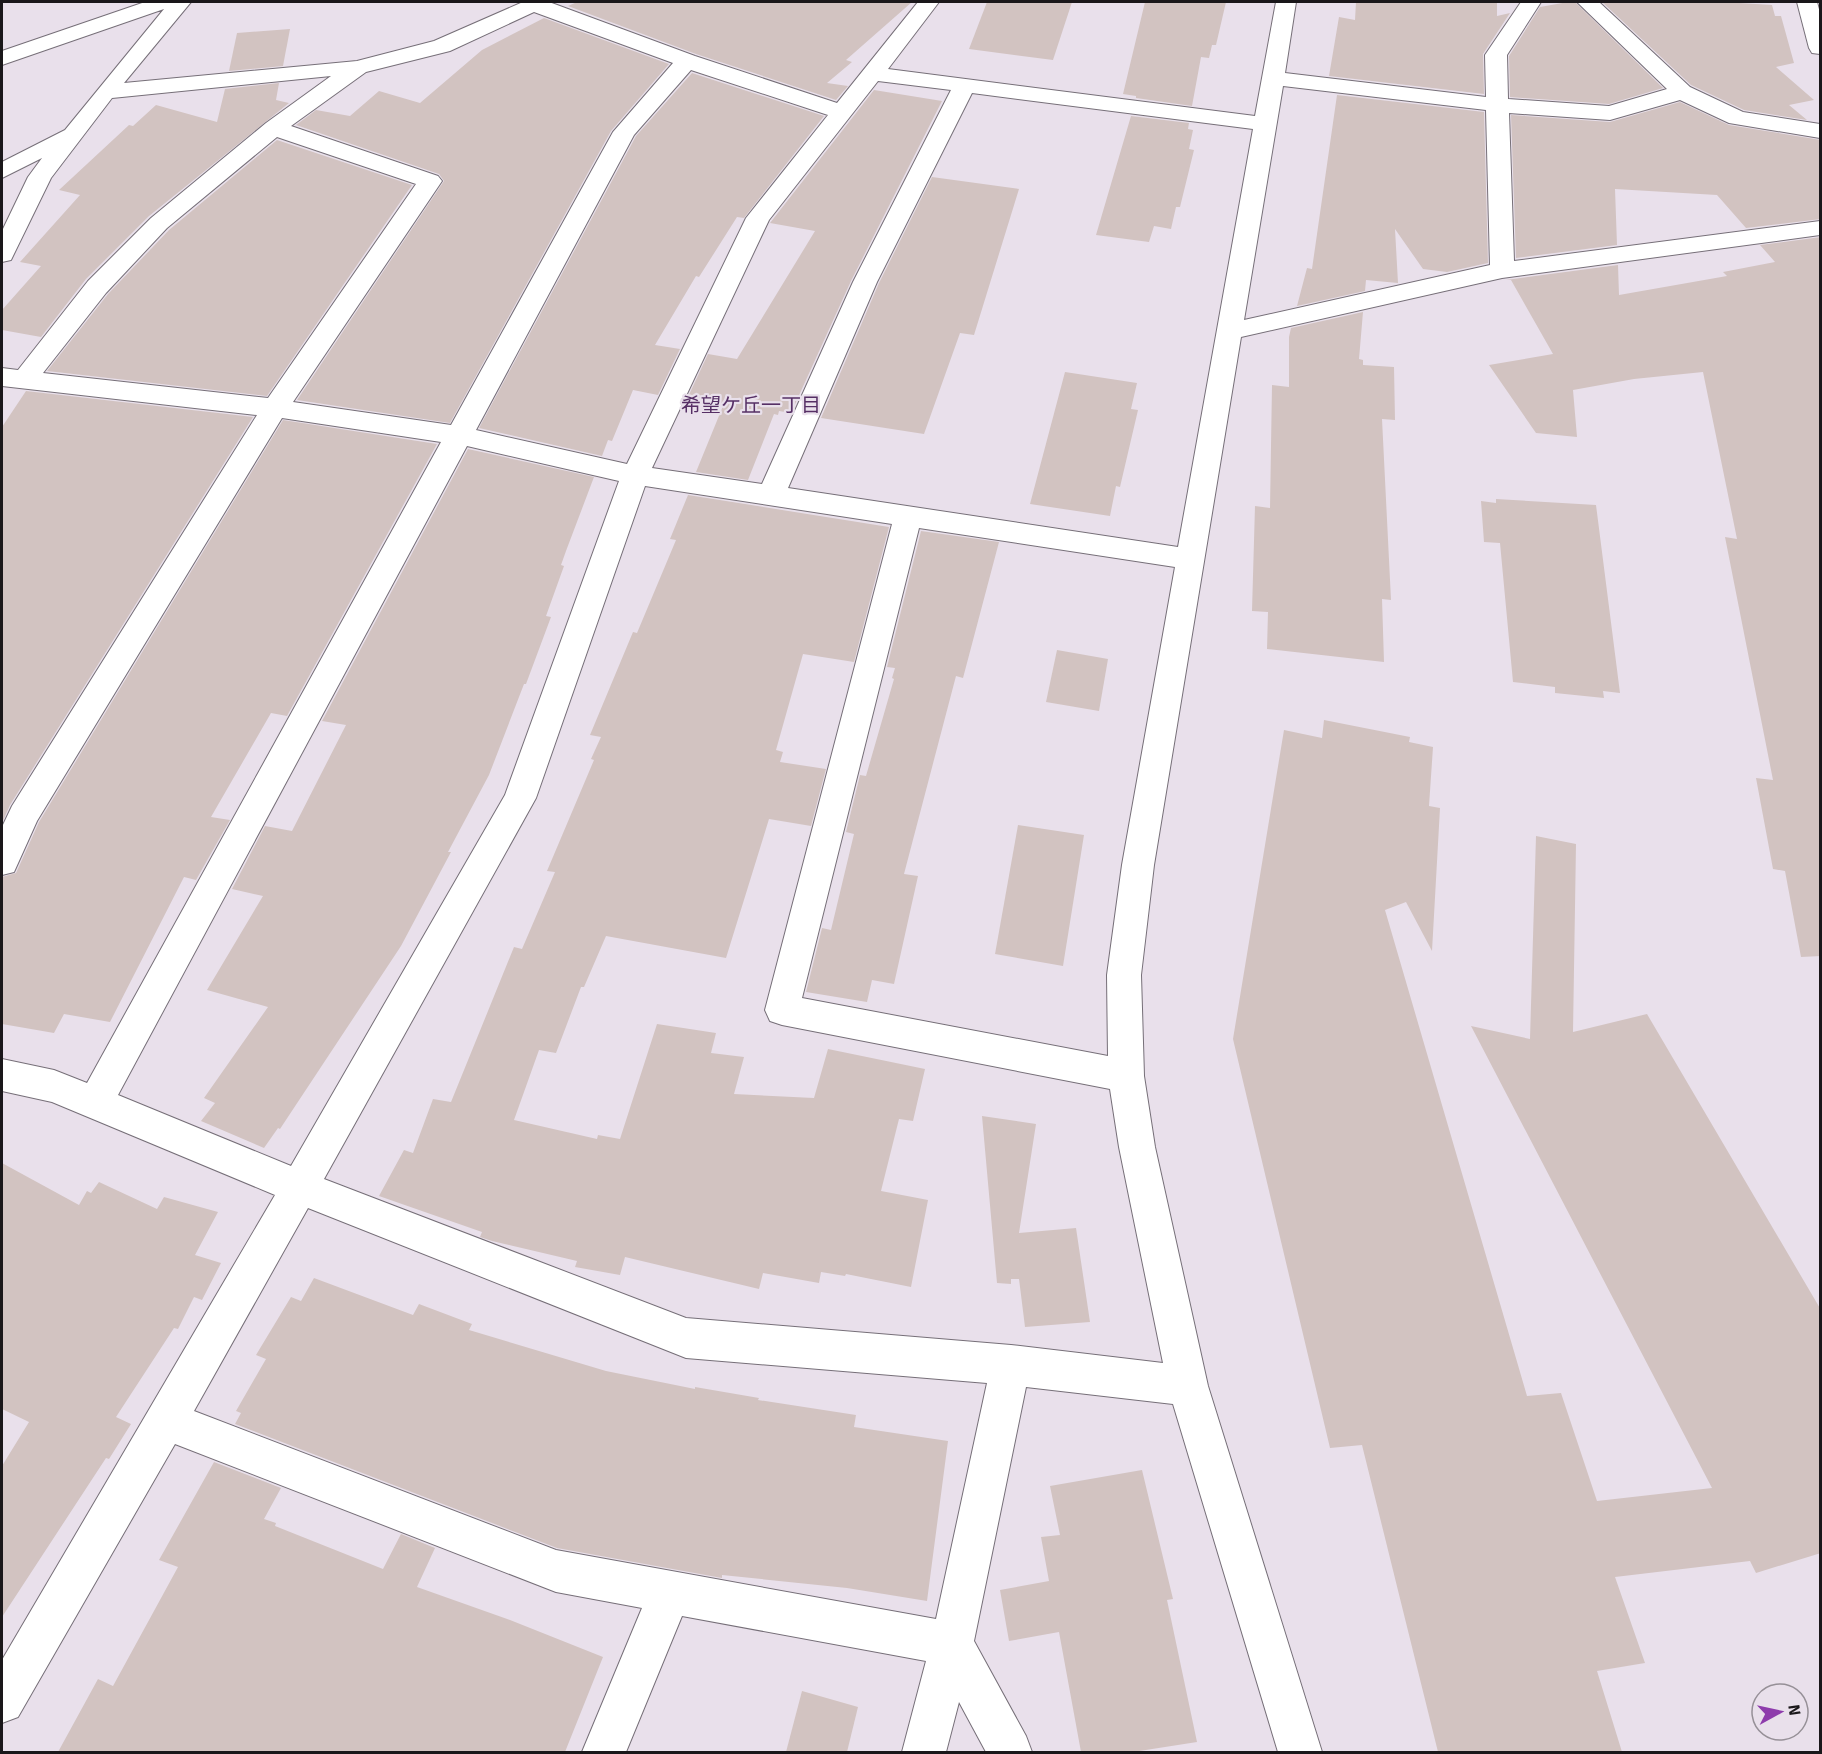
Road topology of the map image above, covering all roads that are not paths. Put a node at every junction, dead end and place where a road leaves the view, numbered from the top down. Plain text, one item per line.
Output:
1 (164, 2) edge
2 (181, 2) edge
3 (929, 2) edge
4 (1286, 2) edge
5 (1531, 2) edge
6 (1587, 2) edge
7 (1807, 2) edge
8 (537, 3) edge
9 (1821, 48) edge
10 (2, 58) edge
11 (687, 61) junction
12 (358, 67) junction
13 (872, 73) junction
14 (1273, 78) junction
15 (965, 85) junction
16 (105, 92) junction
17 (1682, 92) junction
18 (1497, 105) junction
19 (841, 112) junction
20 (1264, 124) junction
21 (274, 129) junction
22 (76, 131) junction
23 (1821, 131) edge
24 (2, 171) edge
25 (1821, 228) edge
26 (2, 255) edge
27 (1502, 270) junction
28 (1230, 331) junction
29 (13, 379) edge
30 (275, 408) junction
31 (459, 435) junction
32 (635, 475) junction
33 (771, 495) junction
34 (908, 517) junction
35 (1191, 559) junction
36 (2, 862) edge
37 (2, 1075) edge
38 (1126, 1076) junction
39 (95, 1103) junction
40 (299, 1187) junction
41 (1011, 1365) junction
42 (1188, 1386) junction
43 (166, 1420) junction
44 (670, 1593) junction
45 (952, 1644) junction
46 (2, 1701) edge
47 (604, 1752) edge
48 (924, 1752) edge
49 (1010, 1752) edge
50 (1300, 1752) edge

1 - 10 street
2 - 16 street
3 - 13 street
4 - 14 street
5 - 18 street
6 - 17 street
7 - 9 street
8 - 11 street
8 - 12 street
11 - 19 street
11 - 31 street
12 - 16 street
12 - 21 street
13 - 15 street
13 - 19 street
14 - 18 street
14 - 20 street
15 - 20 street
15 - 33 street
16 - 22 street
17 - 18 street
17 - 23 street
18 - 27 street
19 - 32 street
20 - 28 street
21 - 29 street
21 - 30 street
22 - 24 street
22 - 26 street
25 - 27 street
27 - 28 street
28 - 35 street
29 - 30 street
30 - 31 street
30 - 36 street
31 - 32 street
31 - 39 street
32 - 33 street
32 - 40 street
33 - 34 street
34 - 35 street
34 - 38 street
35 - 38 street
37 - 39 street
38 - 42 street
39 - 40 street
40 - 41 street
40 - 43 street
41 - 42 street
41 - 45 street
42 - 50 street
43 - 44 street
43 - 46 street
44 - 45 street
44 - 47 street
45 - 48 street
45 - 49 street

